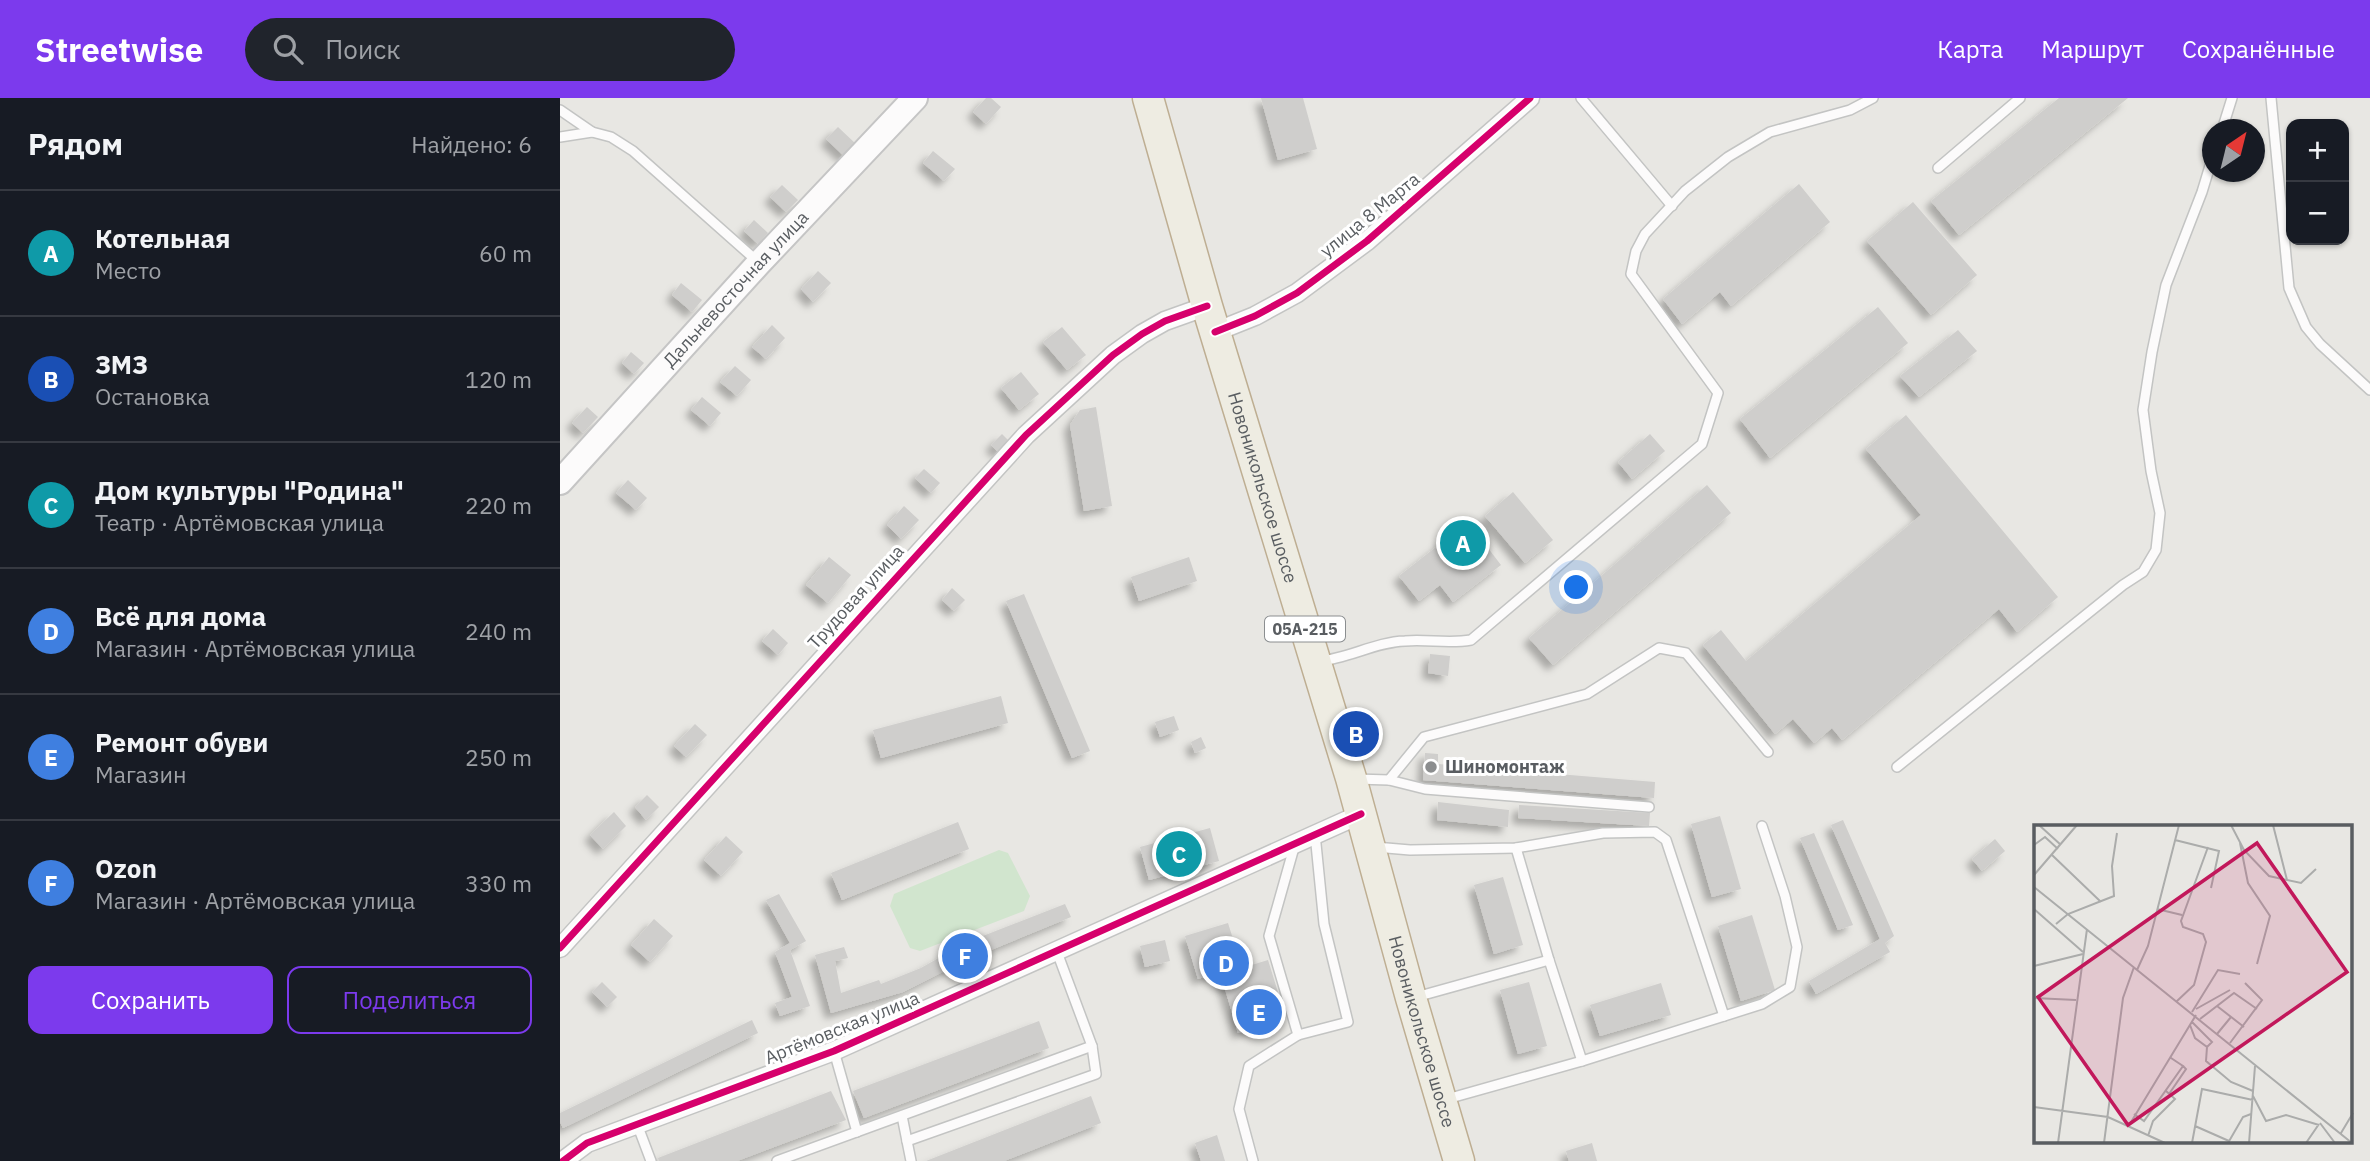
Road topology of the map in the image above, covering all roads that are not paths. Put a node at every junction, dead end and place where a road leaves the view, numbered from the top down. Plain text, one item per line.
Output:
1 (915, 98) edge
2 (1148, 98) edge
3 (1530, 98) edge
4 (1581, 98) edge
5 (1873, 98) edge
6 (2020, 98) edge
7 (2232, 98) edge
8 (2271, 98) edge
9 (560, 110) edge
10 (2225, 119) edge
11 (592, 132) junction
12 (560, 137) edge
13 (1938, 168) dead end
14 (2204, 182) edge
15 (1672, 206) junction
16 (758, 262) junction
17 (1211, 319) junction
18 (2370, 390) edge
19 (560, 482) edge
20 (1315, 662) junction
21 (1768, 752) dead end
22 (1897, 767) dead end
23 (1351, 778) junction
24 (1389, 780) junction
25 (1649, 807) dead end
26 (1361, 814) junction
27 (1762, 826) dead end
28 (1315, 835) junction
29 (1295, 844) junction
30 (1370, 846) junction
31 (1516, 848) junction
32 (560, 948) edge
33 (1057, 952) junction
34 (1549, 960) junction
35 (1410, 998) junction
36 (1724, 1016) junction
37 (1298, 1035) junction
38 (1092, 1046) junction
39 (834, 1051) junction
40 (1583, 1061) junction
41 (1442, 1101) junction
42 (902, 1116) junction
43 (637, 1124) junction
44 (858, 1132) junction
45 (907, 1141) junction
46 (563, 1161) edge
47 (651, 1161) edge
48 (777, 1161) edge
49 (911, 1161) edge
50 (1253, 1161) edge
51 (1459, 1161) edge

1 - 16 main road, Дальневосточная улица
2 - 17 highway, Новоникольское шоссе / 05А-215
3 - 17 street, улица 8 Марта
4 - 15 lane
5 - 15 lane
6 - 13 lane
7 - 10 lane
8 - 18 lane
9 - 11 lane
11 - 12 lane
11 - 16 lane
14 - 22 lane
15 - 20 lane
16 - 19 main road, Дальневосточная улица
17 - 20 highway, Новоникольское шоссе / 05А-215
17 - 32 street, Трудовая улица
20 - 23 highway, Новоникольское шоссе / 05А-215
21 - 24 lane
23 - 24 lane
23 - 26 highway, Новоникольское шоссе / 05А-215
24 - 25 lane
26 - 28 street, Артёмовская улица
26 - 30 highway, Новоникольское шоссе / 05А-215
27 - 36 lane
28 - 29 street, Артёмовская улица
28 - 37 lane
29 - 33 street, Артёмовская улица
29 - 37 lane
30 - 31 lane
30 - 35 highway, Новоникольское шоссе / 05А-215
31 - 34 lane
31 - 36 lane
33 - 38 lane
33 - 39 street, Артёмовская улица
34 - 35 lane
34 - 40 lane
35 - 41 highway, Новоникольское шоссе / 05А-215
36 - 40 lane
37 - 50 lane
38 - 42 lane
38 - 45 lane
39 - 43 street, Артёмовская улица
39 - 44 lane
40 - 41 lane
41 - 51 highway, Новоникольское шоссе / 05А-215
42 - 44 lane
42 - 45 lane
43 - 46 street, Артёмовская улица
43 - 47 lane
44 - 48 lane
45 - 49 lane

